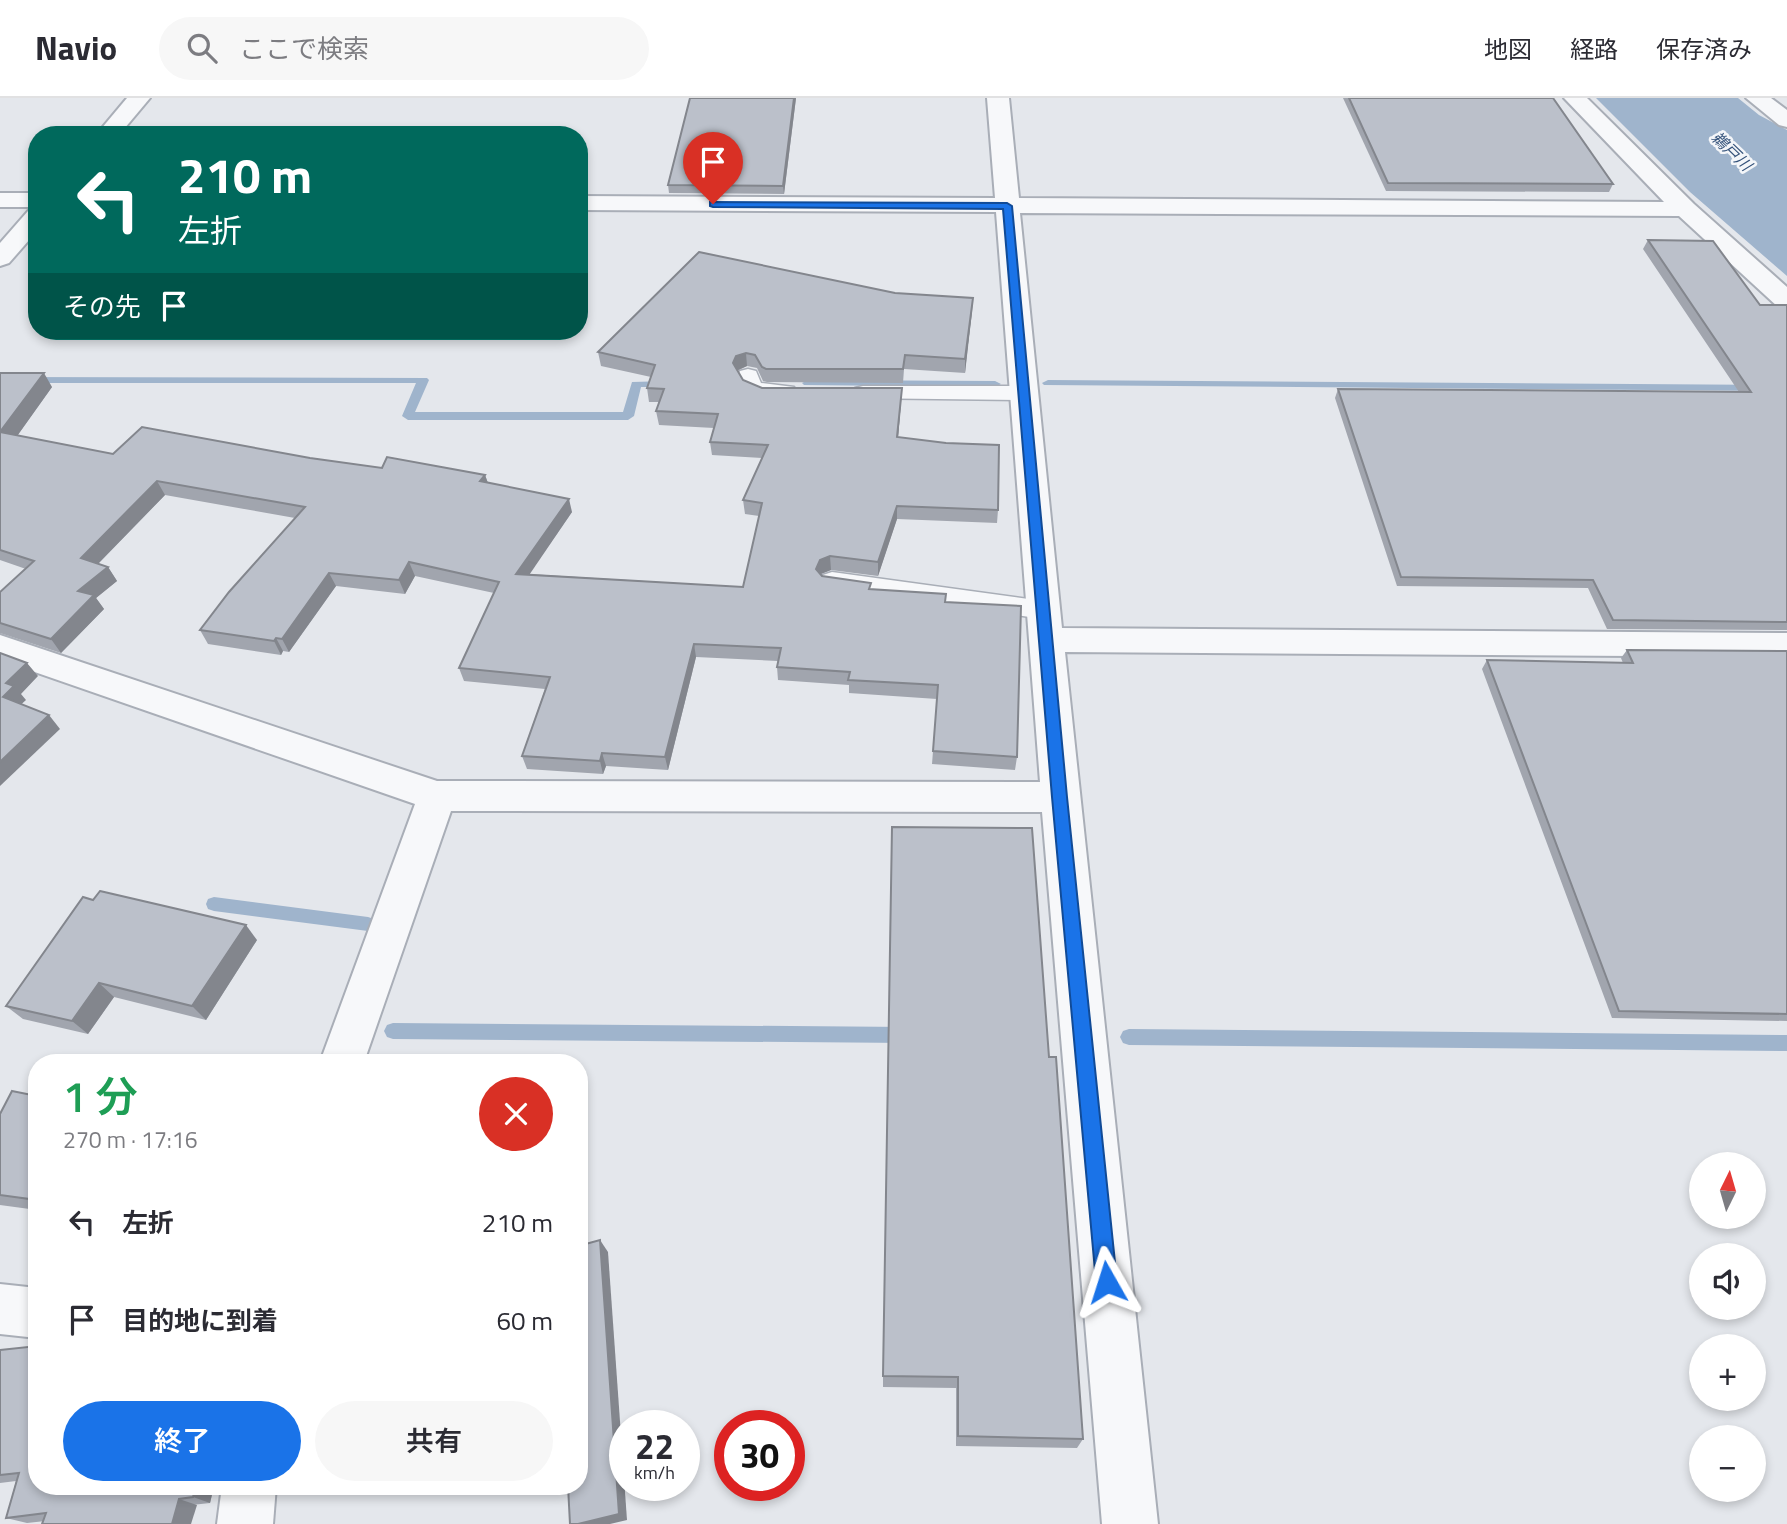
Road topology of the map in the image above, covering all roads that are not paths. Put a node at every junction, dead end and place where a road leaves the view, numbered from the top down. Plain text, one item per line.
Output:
1 (139, 98) edge
2 (998, 98) edge
3 (1575, 98) edge
4 (1757, 98) edge
5 (1785, 118) edge
6 (115, 126) edge
7 (0, 200) edge
8 (28, 201) edge
9 (588, 204) edge
10 (1007, 206) junction
11 (1685, 209) junction
12 (28, 226) edge
13 (0, 258) edge
14 (1787, 301) edge
15 (748, 376) edge
16 (805, 393) edge
17 (846, 393) edge
18 (1024, 394) junction
19 (832, 581) edge
20 (1044, 625) junction
21 (1787, 645) edge
22 (0, 647) edge
23 (437, 796) junction
24 (1059, 797) junction
25 (345, 1054) edge
26 (0, 1309) edge
27 (28, 1312) edge
28 (248, 1495) edge
29 (245, 1524) edge
30 (1130, 1524) edge

1 - 6 street
2 - 10 street
3 - 11 street
4 - 5 street
7 - 8 street
9 - 10 street
10 - 11 street
10 - 18 street
11 - 14 street
12 - 13 street
15 - 16 lane
17 - 18 lane
18 - 20 street
19 - 20 lane
20 - 21 street
20 - 24 street
22 - 23 street
23 - 24 street
23 - 25 street
24 - 30 street
26 - 27 street
28 - 29 street

